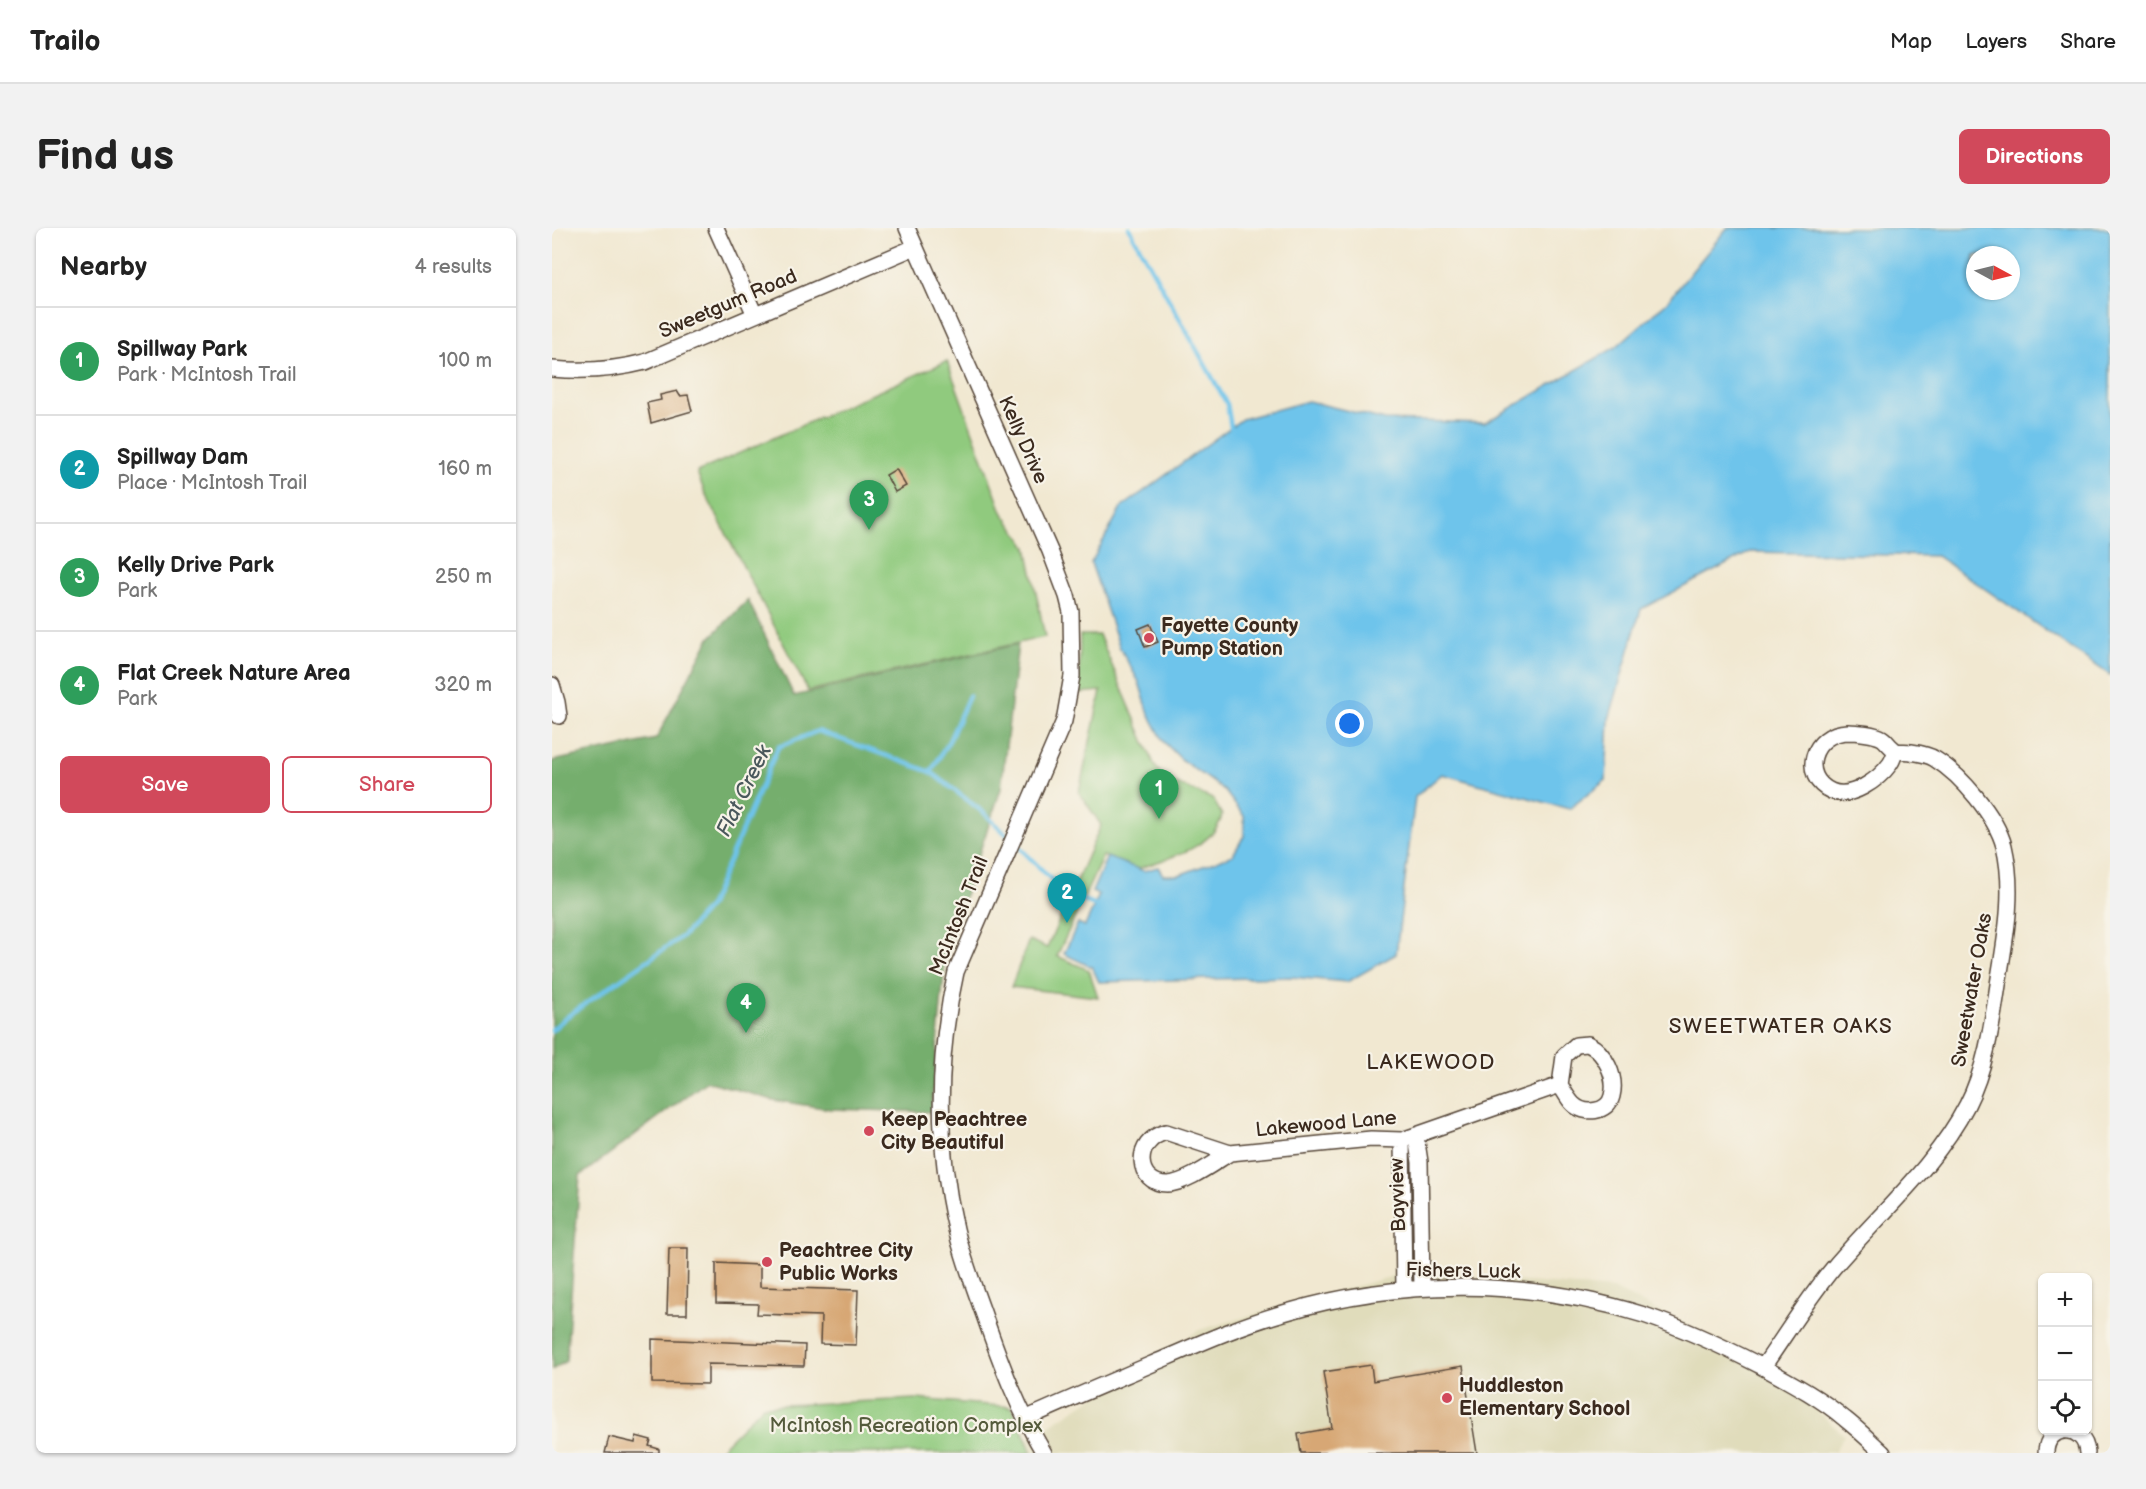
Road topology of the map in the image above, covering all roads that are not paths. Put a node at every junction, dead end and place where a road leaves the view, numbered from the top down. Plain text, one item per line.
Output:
1 (716, 228) edge
2 (907, 228) edge
3 (915, 247) junction
4 (755, 315) junction
5 (552, 369) edge
6 (1072, 676) joint
7 (552, 685) edge
8 (559, 716) dead end
9 (1896, 751) junction
10 (1560, 1085) junction
11 (1409, 1138) junction
12 (1230, 1153) junction
13 (1422, 1288) junction
14 (1404, 1289) junction
15 (1763, 1367) junction
16 (1025, 1419) junction
17 (1044, 1453) edge
18 (1883, 1453) edge
19 (2046, 1453) edge
20 (2087, 1453) edge

1 - 4 street
2 - 3 street, Kelly Drive
3 - 4 street, Sweetgum Road
3 - 6 street, Kelly Drive
4 - 5 street, Sweetgum Road
6 - 16 street, McIntosh Trail
7 - 8 street
9 - 9 street, Sweetwater Oaks
9 - 15 street, Sweetwater Oaks
10 - 10 street
10 - 11 street, Lakewood Lane
11 - 12 street, Lakewood Lane
11 - 13 street, Bayview
11 - 14 street, Bayview
12 - 12 street, Lakewood Lane
13 - 14 street, Fishers Luck
13 - 15 street, Fishers Luck
14 - 16 street, Fishers Luck
15 - 18 street, Fishers Luck
16 - 17 street, McIntosh Trail
19 - 20 street

